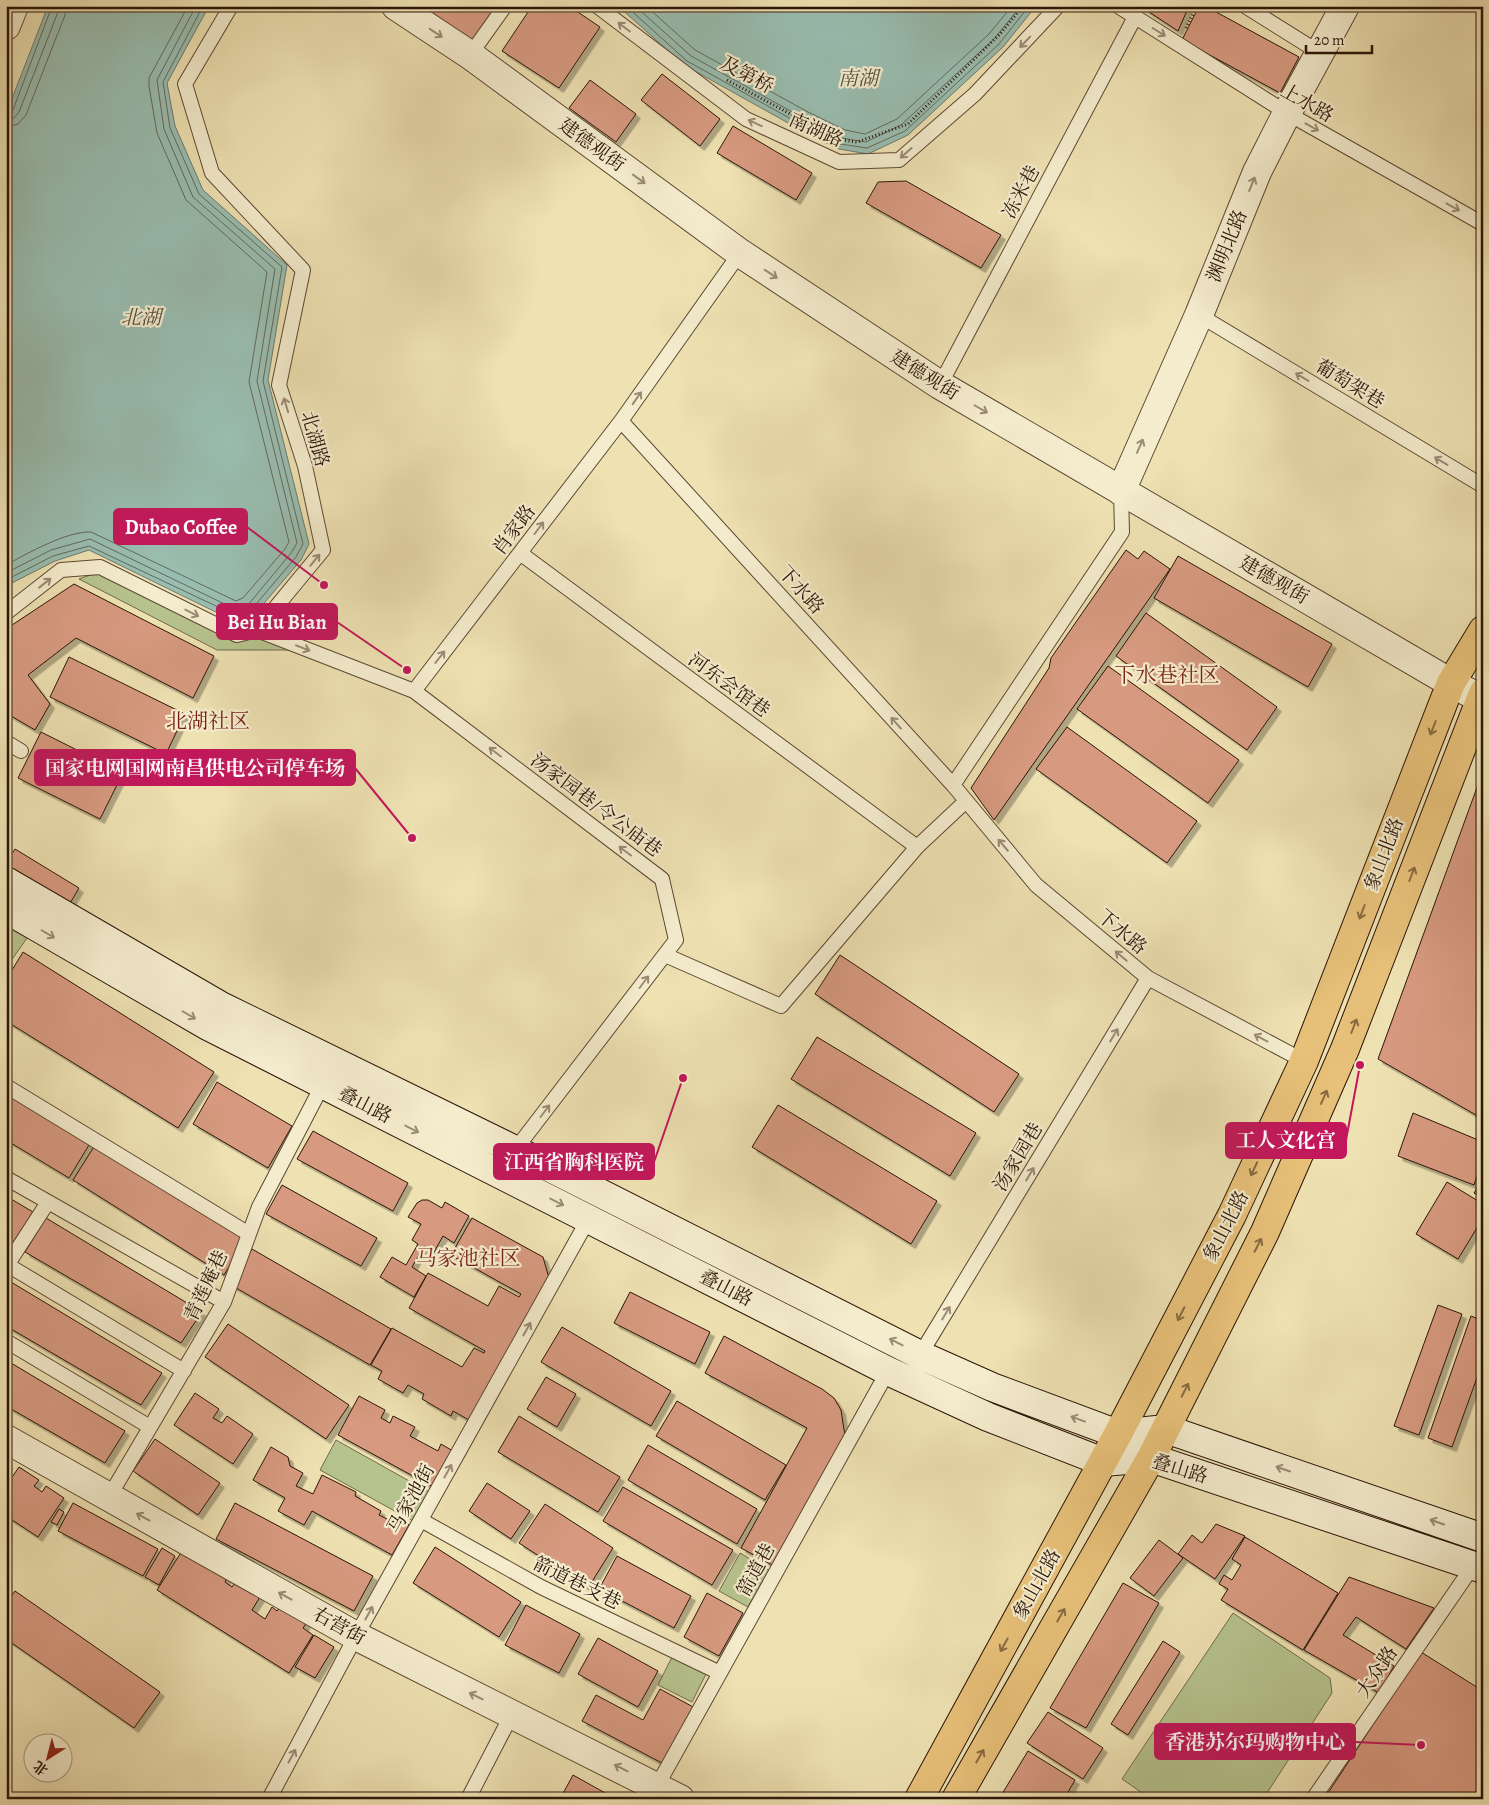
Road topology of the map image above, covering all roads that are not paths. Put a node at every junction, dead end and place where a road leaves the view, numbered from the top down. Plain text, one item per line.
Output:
1 (14, 6) edge
2 (231, 6) edge
3 (396, 6) edge
4 (505, 6) edge
5 (597, 6) edge
6 (1058, 6) edge
7 (1118, 6) edge
8 (1245, 6) edge
9 (1345, 6) edge
10 (1135, 17) junction
11 (6, 26) edge
12 (1320, 53) junction
13 (470, 55) junction
14 (1287, 113) junction
15 (1483, 224) edge
16 (740, 253) junction
17 (1199, 315) junction
18 (940, 385) junction
19 (622, 421) junction
20 (1483, 486) edge
21 (1121, 491) junction
22 (520, 554) junction
23 (6, 613) edge
24 (257, 630) junction
25 (1483, 630) edge
26 (1451, 683) junction
27 (414, 691) junction
28 (1482, 697) edge
29 (6, 742) edge
30 (20, 751) dead end
31 (953, 785) junction
32 (966, 801) junction
33 (917, 846) junction
34 (6, 881) edge
35 (7, 910) edge
36 (665, 954) junction
37 (1148, 978) junction
38 (1304, 1061) junction
39 (323, 1084) junction
40 (6, 1086) edge
41 (516, 1150) junction
42 (6, 1178) edge
43 (48, 1202) junction
44 (589, 1218) junction
45 (249, 1234) junction
46 (7, 1265) edge
47 (224, 1302) junction
48 (6, 1341) edge
49 (920, 1355) junction
50 (184, 1370) junction
51 (888, 1371) junction
52 (150, 1427) junction
53 (1166, 1429) junction
54 (1118, 1434) junction
55 (6, 1439) edge
56 (1151, 1458) junction
57 (1103, 1462) junction
58 (109, 1497) junction
59 (421, 1520) junction
60 (1483, 1538) edge
61 (1478, 1568) edge
62 (356, 1636) junction
63 (720, 1673) junction
64 (512, 1714) junction
65 (668, 1792) edge
66 (269, 1799) edge
67 (468, 1799) edge
68 (919, 1799) edge
69 (956, 1799) edge
70 (1312, 1799) edge

1 - 11 main road
24 -> 2 lane, 北湖路
3 -> 13 main road, 建德观街
4 - 13 lane
6 -> 5 lane, 南湖路
7 - 10 lane, 上水路
8 - 12 lane
9 - 12 main road, 渊明北路
10 -> 14 lane, 上水路
10 - 18 lane, 冻米巷
12 - 14 main road, 渊明北路
13 -> 16 main road, 建德观街
14 -> 15 lane, 上水路
17 -> 14 main road, 渊明北路
16 -> 18 main road, 建德观街
19 -> 16 lane, 肖家路
20 -> 17 lane, 葡萄架巷
21 -> 17 main road, 渊明北路
18 -> 21 main road, 建德观街
22 -> 19 lane, 肖家路
31 -> 19 lane, 下水路
21 - 26 main road, 建德观街
21 - 31 lane
27 -> 22 lane, 肖家路
22 - 33 lane, 河东会馆巷
23 -> 24 lane
24 -> 27 lane
25 - 26 main road, 象山北路
26 - 28 main road, 建德观街
26 -> 38 main road, 象山北路
36 -> 27 lane, 汤家园巷/令公庙巷
53 -> 28 main road, 象山北路
29 - 30 lane
31 - 32 lane, 下水路
32 - 33 lane
37 -> 32 lane, 下水路
33 - 36 lane
34 - 41 main road, 叠山路
35 -> 39 main road, 叠山路
41 -> 36 lane, 汤家园巷/令公庙巷
38 -> 37 lane, 下水路
49 -> 37 lane, 汤家园巷
38 -> 54 main road, 象山北路
39 -> 44 main road, 叠山路
39 - 45 lane, 青莲庵巷
40 - 45 lane
49 -> 41 main road, 叠山路
42 - 43 lane
43 - 46 lane
43 - 47 lane
44 - 51 main road, 叠山路
59 -> 44 lane, 马家池街
45 - 47 lane, 青莲庵巷
46 - 50 lane
47 - 50 lane, 青莲庵巷
48 - 52 lane
54 -> 49 main road, 叠山路
50 - 52 lane, 青莲庵巷
51 - 57 main road, 叠山路
51 - 63 lane, 箭道巷
52 - 58 lane, 青莲庵巷
53 - 54 main road, 叠山路
53 - 56 main road, 象山北路
60 -> 53 main road, 叠山路
54 - 57 main road, 象山北路
55 - 58 main road, 右营街
56 - 57 main road, 叠山路
56 - 61 main road, 叠山路
69 -> 56 main road, 象山北路
57 -> 68 main road, 象山北路
62 -> 58 main road, 右营街
62 -> 59 lane, 马家池街
59 - 63 lane, 箭道巷支巷
61 - 70 lane, 大众路
64 -> 62 main road, 右营街
66 -> 62 lane, 马家池街
63 - 65 lane, 箭道巷
65 -> 64 main road, 右营街
64 - 67 lane

